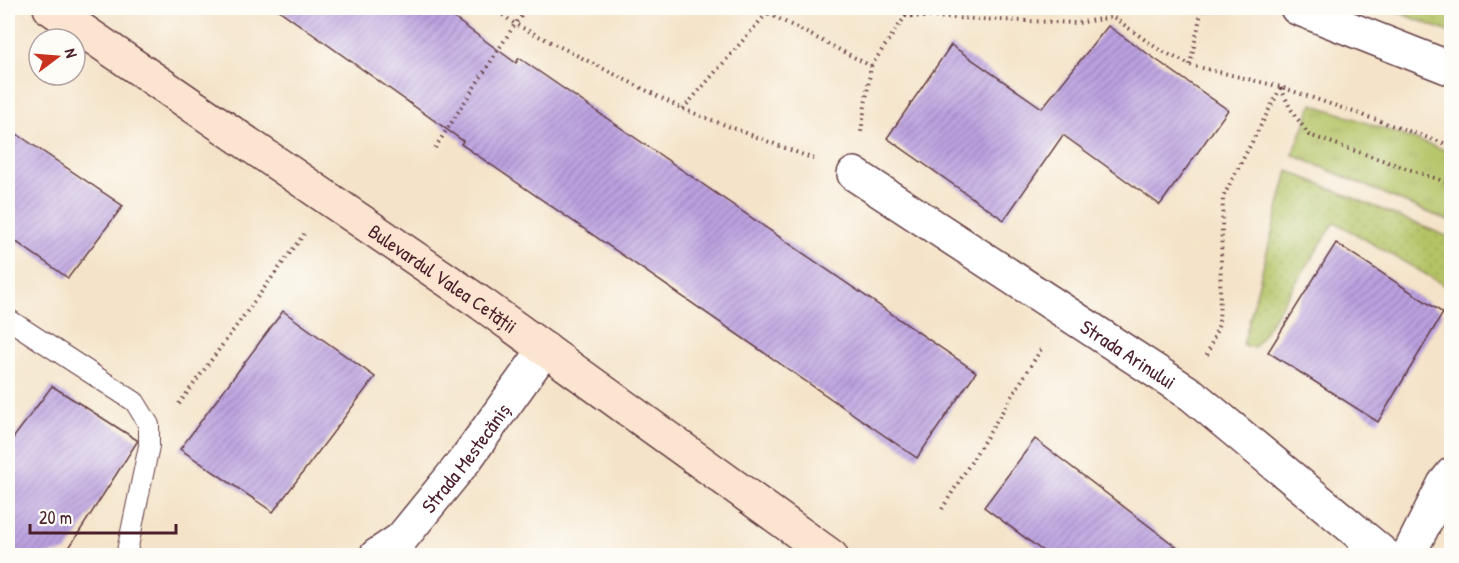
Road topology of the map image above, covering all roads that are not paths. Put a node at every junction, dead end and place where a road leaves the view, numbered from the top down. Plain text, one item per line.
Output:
1 (50, 8) edge
2 (1297, 8) edge
3 (1452, 69) edge
4 (854, 174) road end
5 (8, 320) edge
6 (545, 349) junction
7 (1452, 474) edge
8 (126, 555) edge
9 (376, 555) edge
10 (831, 555) edge
11 (1386, 555) edge
12 (1408, 555) edge

1 - 6 main road, Bulevardul Valea Cetății
2 - 3 street
4 - 11 street, Strada Arinului
5 - 8 lane
6 - 9 street, Strada Mestecăniș
6 - 10 main road, Bulevardul Valea Cetății
7 - 12 street

